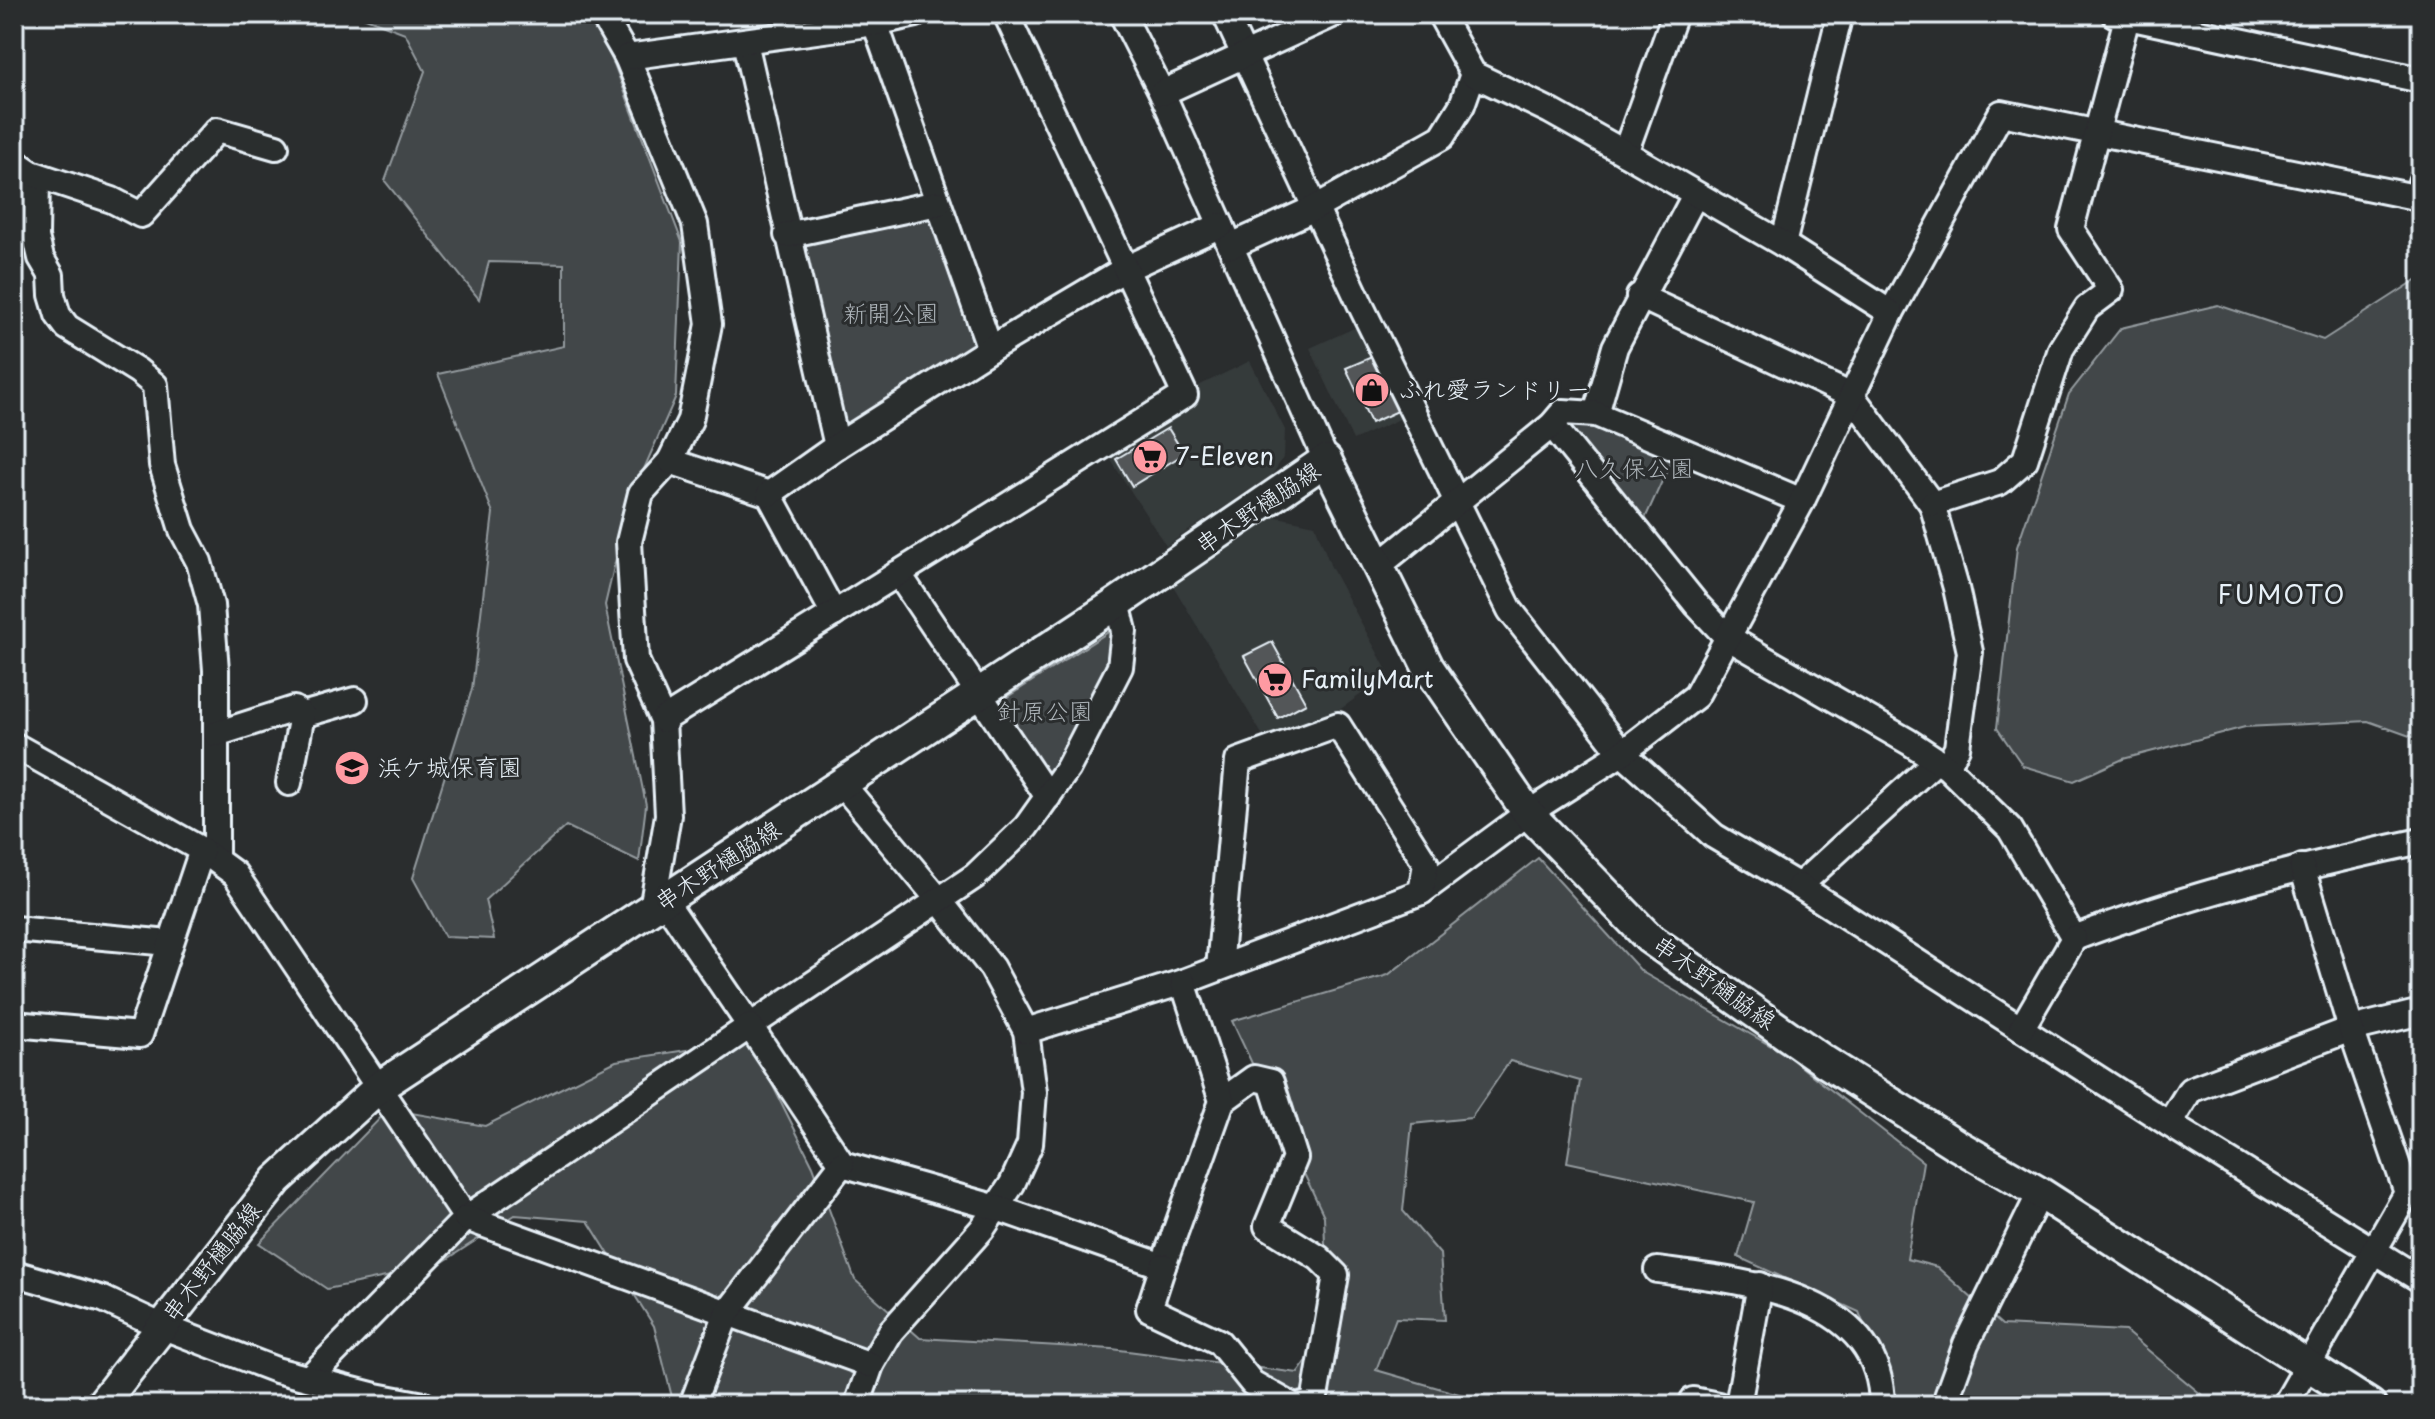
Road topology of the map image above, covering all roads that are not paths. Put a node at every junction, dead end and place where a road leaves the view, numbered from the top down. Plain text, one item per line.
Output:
1 (602, 14) edge
2 (916, 14) edge
3 (1006, 14) edge
4 (1122, 14) edge
5 (1225, 14) edge
6 (1334, 14) edge
7 (1440, 14) edge
8 (1675, 14) edge
9 (1840, 14) edge
10 (2123, 15) edge
11 (875, 23) junction
12 (745, 42) junction
13 (1244, 55) junction
14 (627, 57) junction
15 (1473, 74) junction
16 (2421, 80) edge
17 (1162, 93) junction
18 (2098, 134) junction
19 (276, 147) dead end
20 (1625, 153) junction
21 (22, 167) edge
22 (2421, 182) edge
23 (1695, 195) junction
24 (938, 203) junction
25 (1315, 208) junction
26 (787, 235) junction
27 (1226, 235) junction
28 (1783, 244) junction
29 (1125, 269) junction
30 (1639, 296) junction
31 (1891, 313) junction
32 (990, 349) junction
33 (1852, 396) junction
34 (1596, 414) junction
35 (1552, 425) junction
36 (837, 446) junction
37 (1326, 460) junction
38 (670, 461) junction
39 (769, 494) junction
40 (1802, 501) junction
41 (1459, 502) junction
42 (1932, 504) junction
43 (1377, 567) junction
44 (898, 573) junction
45 (1117, 603) junction
46 (834, 614) junction
47 (1727, 637) junction
48 (979, 694) junction
49 (355, 700) dead end
50 (302, 715) junction
51 (663, 720) junction
52 (216, 734) junction
53 (14, 745) edge
54 (1622, 753) junction
55 (1942, 764) junction
56 (289, 783) dead end
57 (842, 784) junction
58 (1048, 797) junction
59 (1528, 813) junction
60 (2421, 841) edge
61 (209, 854) junction
62 (2302, 867) junction
63 (1799, 886) junction
64 (1421, 892) junction
65 (939, 900) junction
66 (658, 905) junction
67 (14, 929) edge
68 (2074, 938) junction
69 (170, 943) junction
70 (1219, 968) junction
71 (1183, 982) junction
72 (2421, 1012) edge
73 (14, 1024) edge
74 (750, 1026) junction
75 (2021, 1029) junction
76 (2351, 1029) junction
77 (1026, 1031) junction
78 (379, 1087) junction
79 (1222, 1101) junction
80 (2169, 1124) junction
81 (842, 1164) junction
82 (2414, 1191) edge
83 (2040, 1193) junction
84 (997, 1208) junction
85 (466, 1218) junction
86 (2372, 1250) junction
87 (1163, 1266) junction
88 (1657, 1270) dead end
89 (14, 1273) edge
90 (2421, 1280) edge
91 (1760, 1285) junction
92 (727, 1313) junction
93 (161, 1326) junction
94 (871, 1365) junction
95 (2307, 1365) junction
96 (309, 1378) junction
97 (1693, 1400) dead end
98 (696, 1404) edge
99 (101, 1405) edge
100 (424, 1405) edge
101 (857, 1405) edge
102 (1291, 1405) edge
103 (1304, 1405) edge
104 (1718, 1405) edge
105 (1738, 1405) edge
106 (1882, 1405) edge
107 (1944, 1405) edge
108 (2285, 1405) edge
109 (2370, 1405) edge

1 - 14 street
2 - 11 street
3 - 29 street
4 - 17 street
5 - 13 street
6 - 13 street
7 - 15 street
8 - 20 street
9 - 28 street
10 - 16 street
10 - 18 street
11 - 12 street
11 - 24 street
12 - 14 street
12 - 26 street
13 - 17 street
13 - 25 street
14 - 38 street
15 - 20 street
15 - 25 street
17 - 27 street
18 - 22 street
18 - 31 street
18 - 42 street
19 - 21 street
20 - 23 street
21 - 52 street
23 - 28 street
23 - 30 street
24 - 26 street
24 - 32 street
25 - 27 street
25 - 41 street
26 - 36 street
27 - 29 street
27 - 37 street
28 - 31 street
29 - 32 street
29 - 44 street
30 - 33 street
30 - 34 street
31 - 33 street
32 - 36 street
33 - 40 street
33 - 42 street
34 - 35 street
34 - 40 street
35 - 41 street
35 - 47 street
36 - 39 street
37 - 43 main road, 串木野樋脇線
37 - 45 main road, 串木野樋脇線
38 - 39 street
38 - 51 street
39 - 46 street
40 - 47 street
41 - 43 street
41 - 54 street
42 - 55 street
43 - 59 main road, 串木野樋脇線
44 - 46 street
44 - 48 street
45 - 48 main road, 串木野樋脇線
45 - 58 street
46 - 51 street
47 - 54 street
47 - 55 street
48 - 57 main road, 串木野樋脇線
48 - 58 street
49 - 50 street
50 - 52 street
50 - 56 street
51 - 66 street
52 - 61 street
53 - 61 street
54 - 59 street
54 - 63 street
55 - 63 street
55 - 68 street
57 - 65 street
57 - 66 main road, 串木野樋脇線
58 - 65 street
59 - 64 street
59 - 83 main road, 串木野樋脇線
60 - 62 street
61 - 69 street
61 - 78 street
62 - 68 street
62 - 76 street
63 - 75 street
64 - 70 street
64 - 70 street
65 - 74 street
65 - 77 street
66 - 74 street
66 - 78 main road, 串木野樋脇線
67 - 69 street
68 - 75 street
69 - 73 street
70 - 71 street
71 - 77 street
71 - 79 street
72 - 76 street
74 - 81 street
74 - 85 street
75 - 80 street
76 - 80 street
76 - 82 street
77 - 84 street
78 - 85 street
78 - 93 main road, 串木野樋脇線
79 - 87 street
79 - 103 street
80 - 86 street
81 - 84 street
81 - 92 street
82 - 86 street
83 - 95 main road, 串木野樋脇線
83 - 107 street
84 - 87 street
84 - 94 street
85 - 92 street
85 - 96 street
86 - 90 street
86 - 95 street
87 - 102 street
88 - 91 street
89 - 93 street
91 - 105 street
91 - 106 street
92 - 94 street
92 - 98 street
93 - 96 street
93 - 99 main road, 串木野樋脇線
94 - 101 street
95 - 108 street
95 - 109 main road, 串木野樋脇線
96 - 100 street
97 - 104 street

